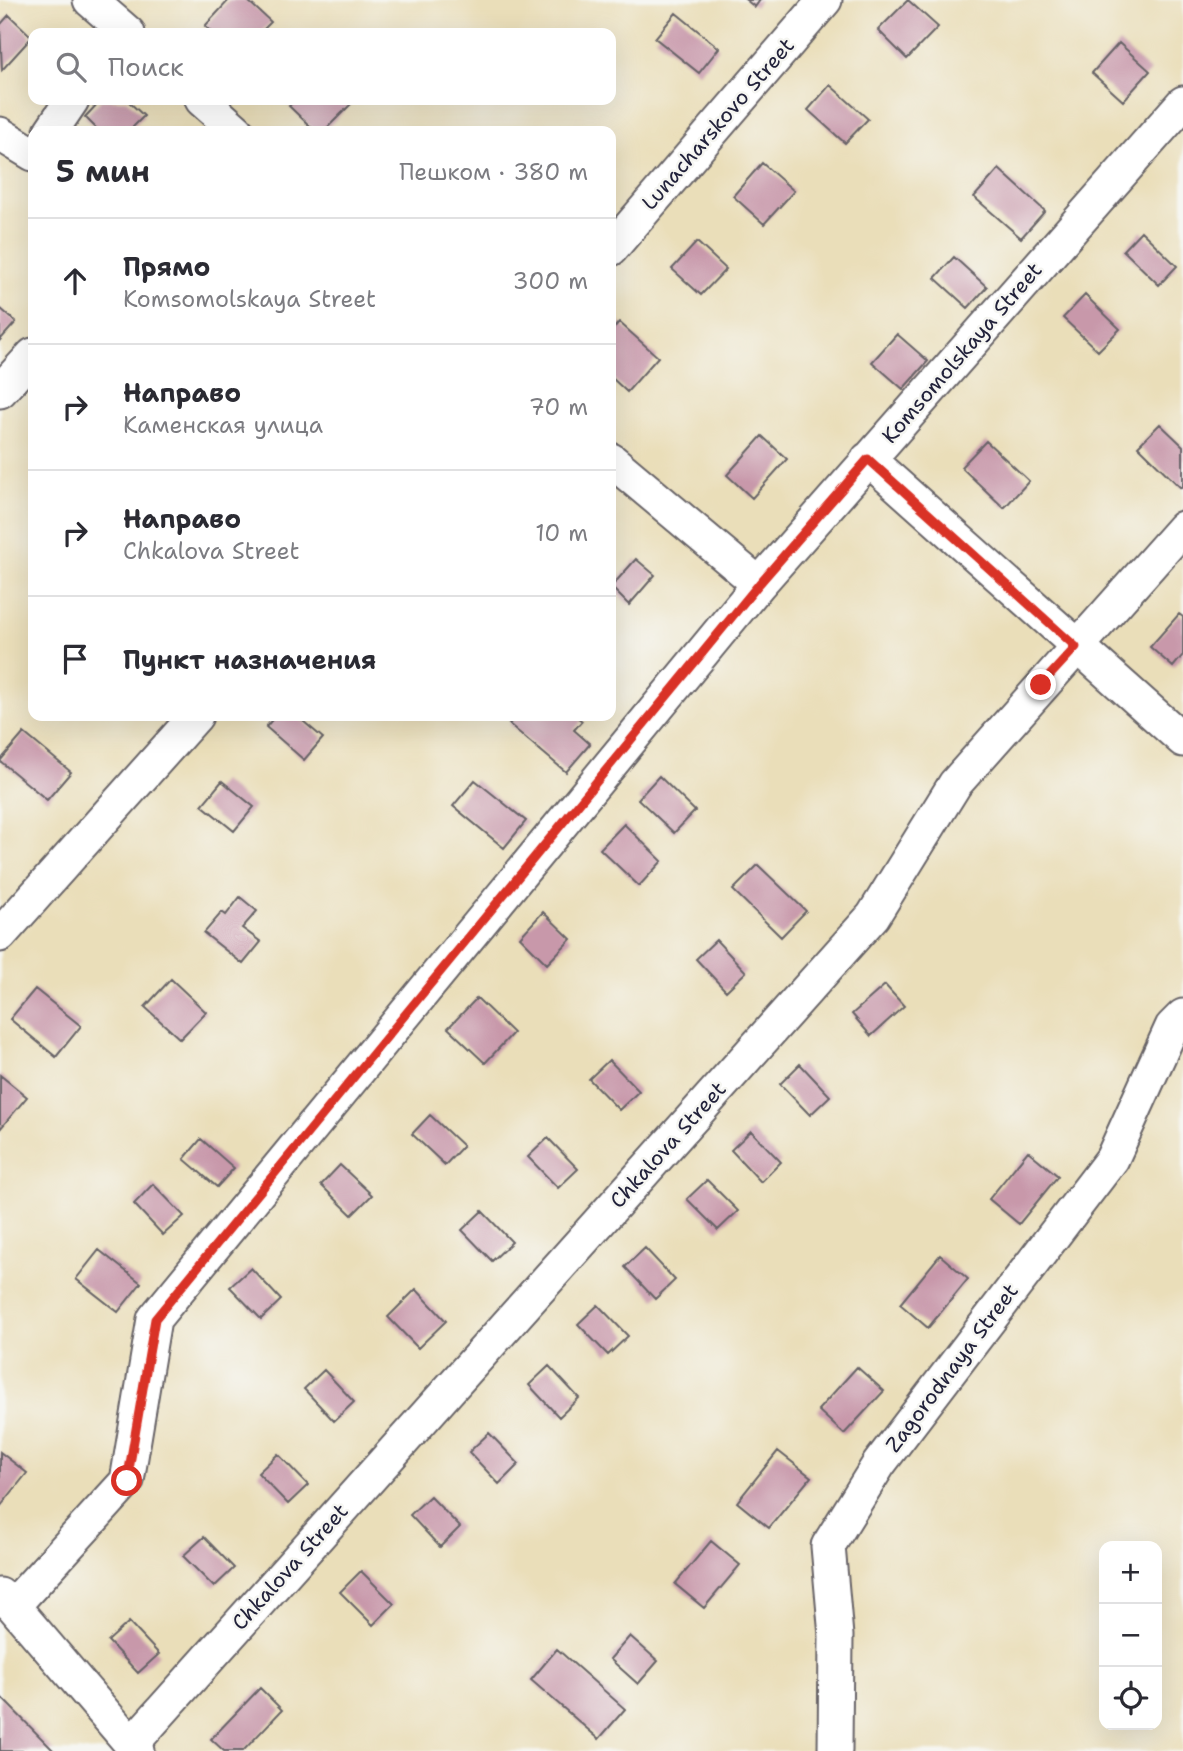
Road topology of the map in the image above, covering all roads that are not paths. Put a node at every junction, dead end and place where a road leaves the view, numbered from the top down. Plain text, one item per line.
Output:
1 (90, 0) edge
2 (825, 0) edge
3 (118, 28) edge
4 (1183, 103) edge
5 (69, 105) edge
6 (208, 105) edge
7 (54, 126) edge
8 (231, 126) edge
9 (0, 134) edge
10 (28, 150) edge
11 (616, 243) edge
12 (28, 360) edge
13 (0, 391) edge
14 (868, 459) junction
15 (616, 464) edge
16 (1183, 528) edge
17 (759, 584) junction
18 (1076, 647) junction
19 (192, 721) edge
20 (1183, 740) edge
21 (0, 934) edge
22 (1183, 1016) edge
23 (6, 1600) edge
24 (134, 1748) edge
25 (835, 1751) edge

1 - 3 street
2 - 11 street, Lunacharskovo Street
4 - 14 street, Komsomolskaya Street
5 - 7 street
6 - 8 street
9 - 10 street
12 - 13 street
14 - 17 street, Komsomolskaya Street
14 - 18 street
15 - 17 street
16 - 18 street, Chkalova Street
17 - 23 street, Komsomolskaya Street
18 - 20 street
18 - 24 street, Chkalova Street
19 - 21 street
22 - 25 street, Zagorodnaya Street
23 - 24 street

